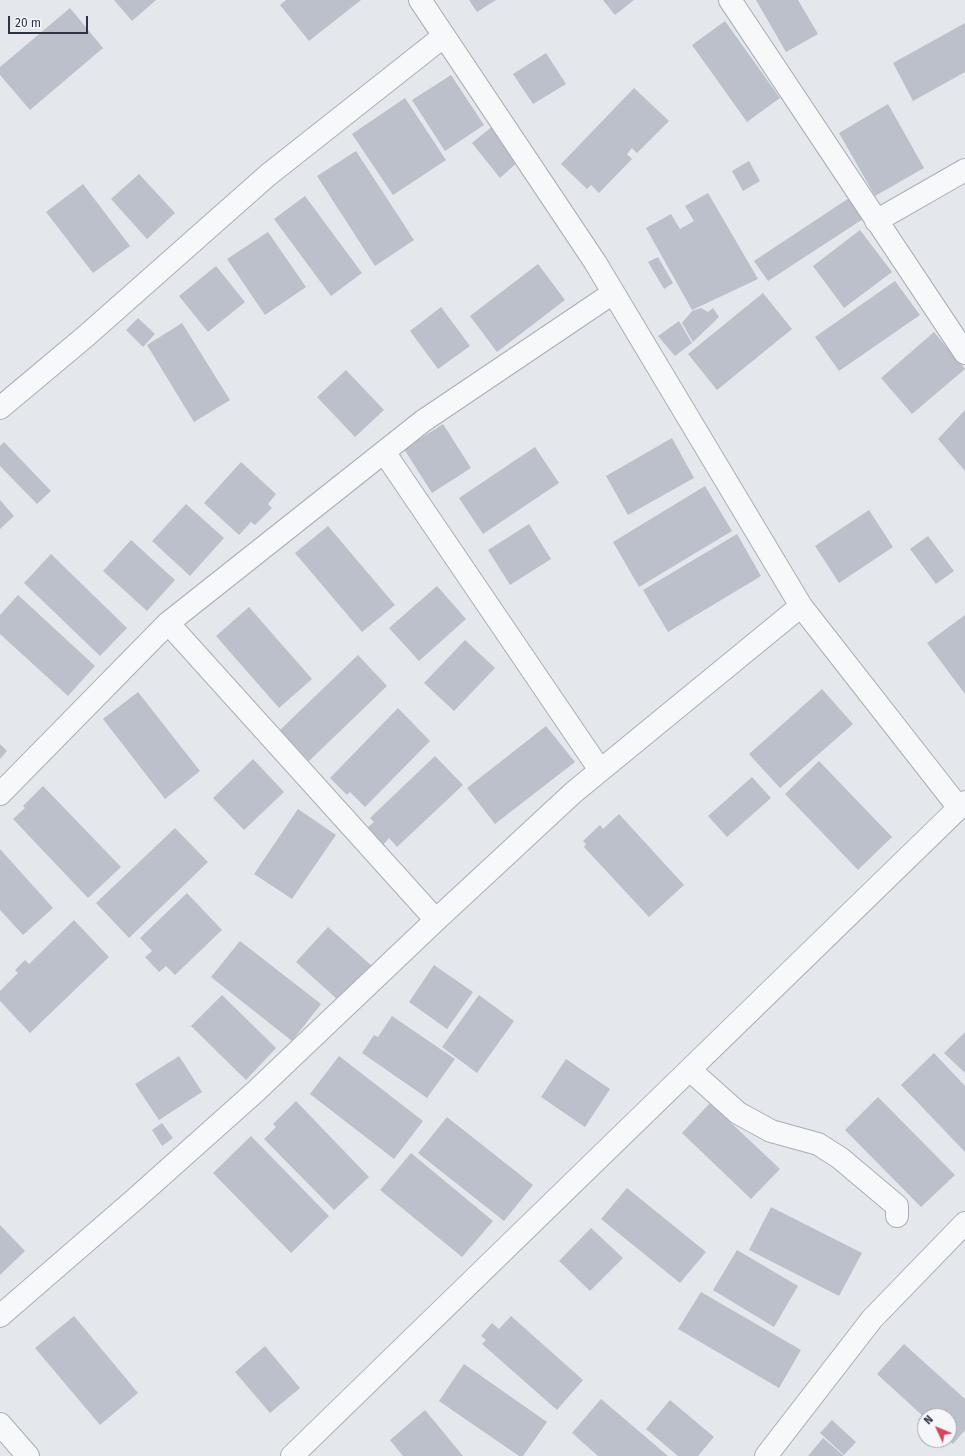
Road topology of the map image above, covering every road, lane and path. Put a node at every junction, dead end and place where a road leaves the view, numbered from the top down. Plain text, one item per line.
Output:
1 (420, 0) edge
2 (730, 0) edge
3 (444, 36) junction
4 (965, 170) edge
5 (876, 220) junction
6 (613, 293) junction
7 (965, 353) edge
8 (0, 408) edge
9 (384, 452) junction
10 (801, 606) junction
11 (168, 623) junction
12 (600, 770) junction
13 (0, 794) edge
14 (962, 805) edge
15 (436, 920) junction
16 (690, 1070) junction
17 (897, 1216) dead end
18 (965, 1223) edge
19 (0, 1316) edge
20 (0, 1424) edge
21 (28, 1456) edge
22 (292, 1456) edge
23 (766, 1456) edge

1 - 3 street
2 - 5 street
3 - 6 street
3 - 8 street
4 - 5 street
5 - 7 street
6 - 9 street
6 - 10 street
9 - 11 street
9 - 12 street
10 - 12 street
10 - 14 street
11 - 13 street
11 - 15 street
12 - 15 street
14 - 16 street
15 - 19 street
16 - 17 street
16 - 22 street
18 - 23 street
20 - 21 street

